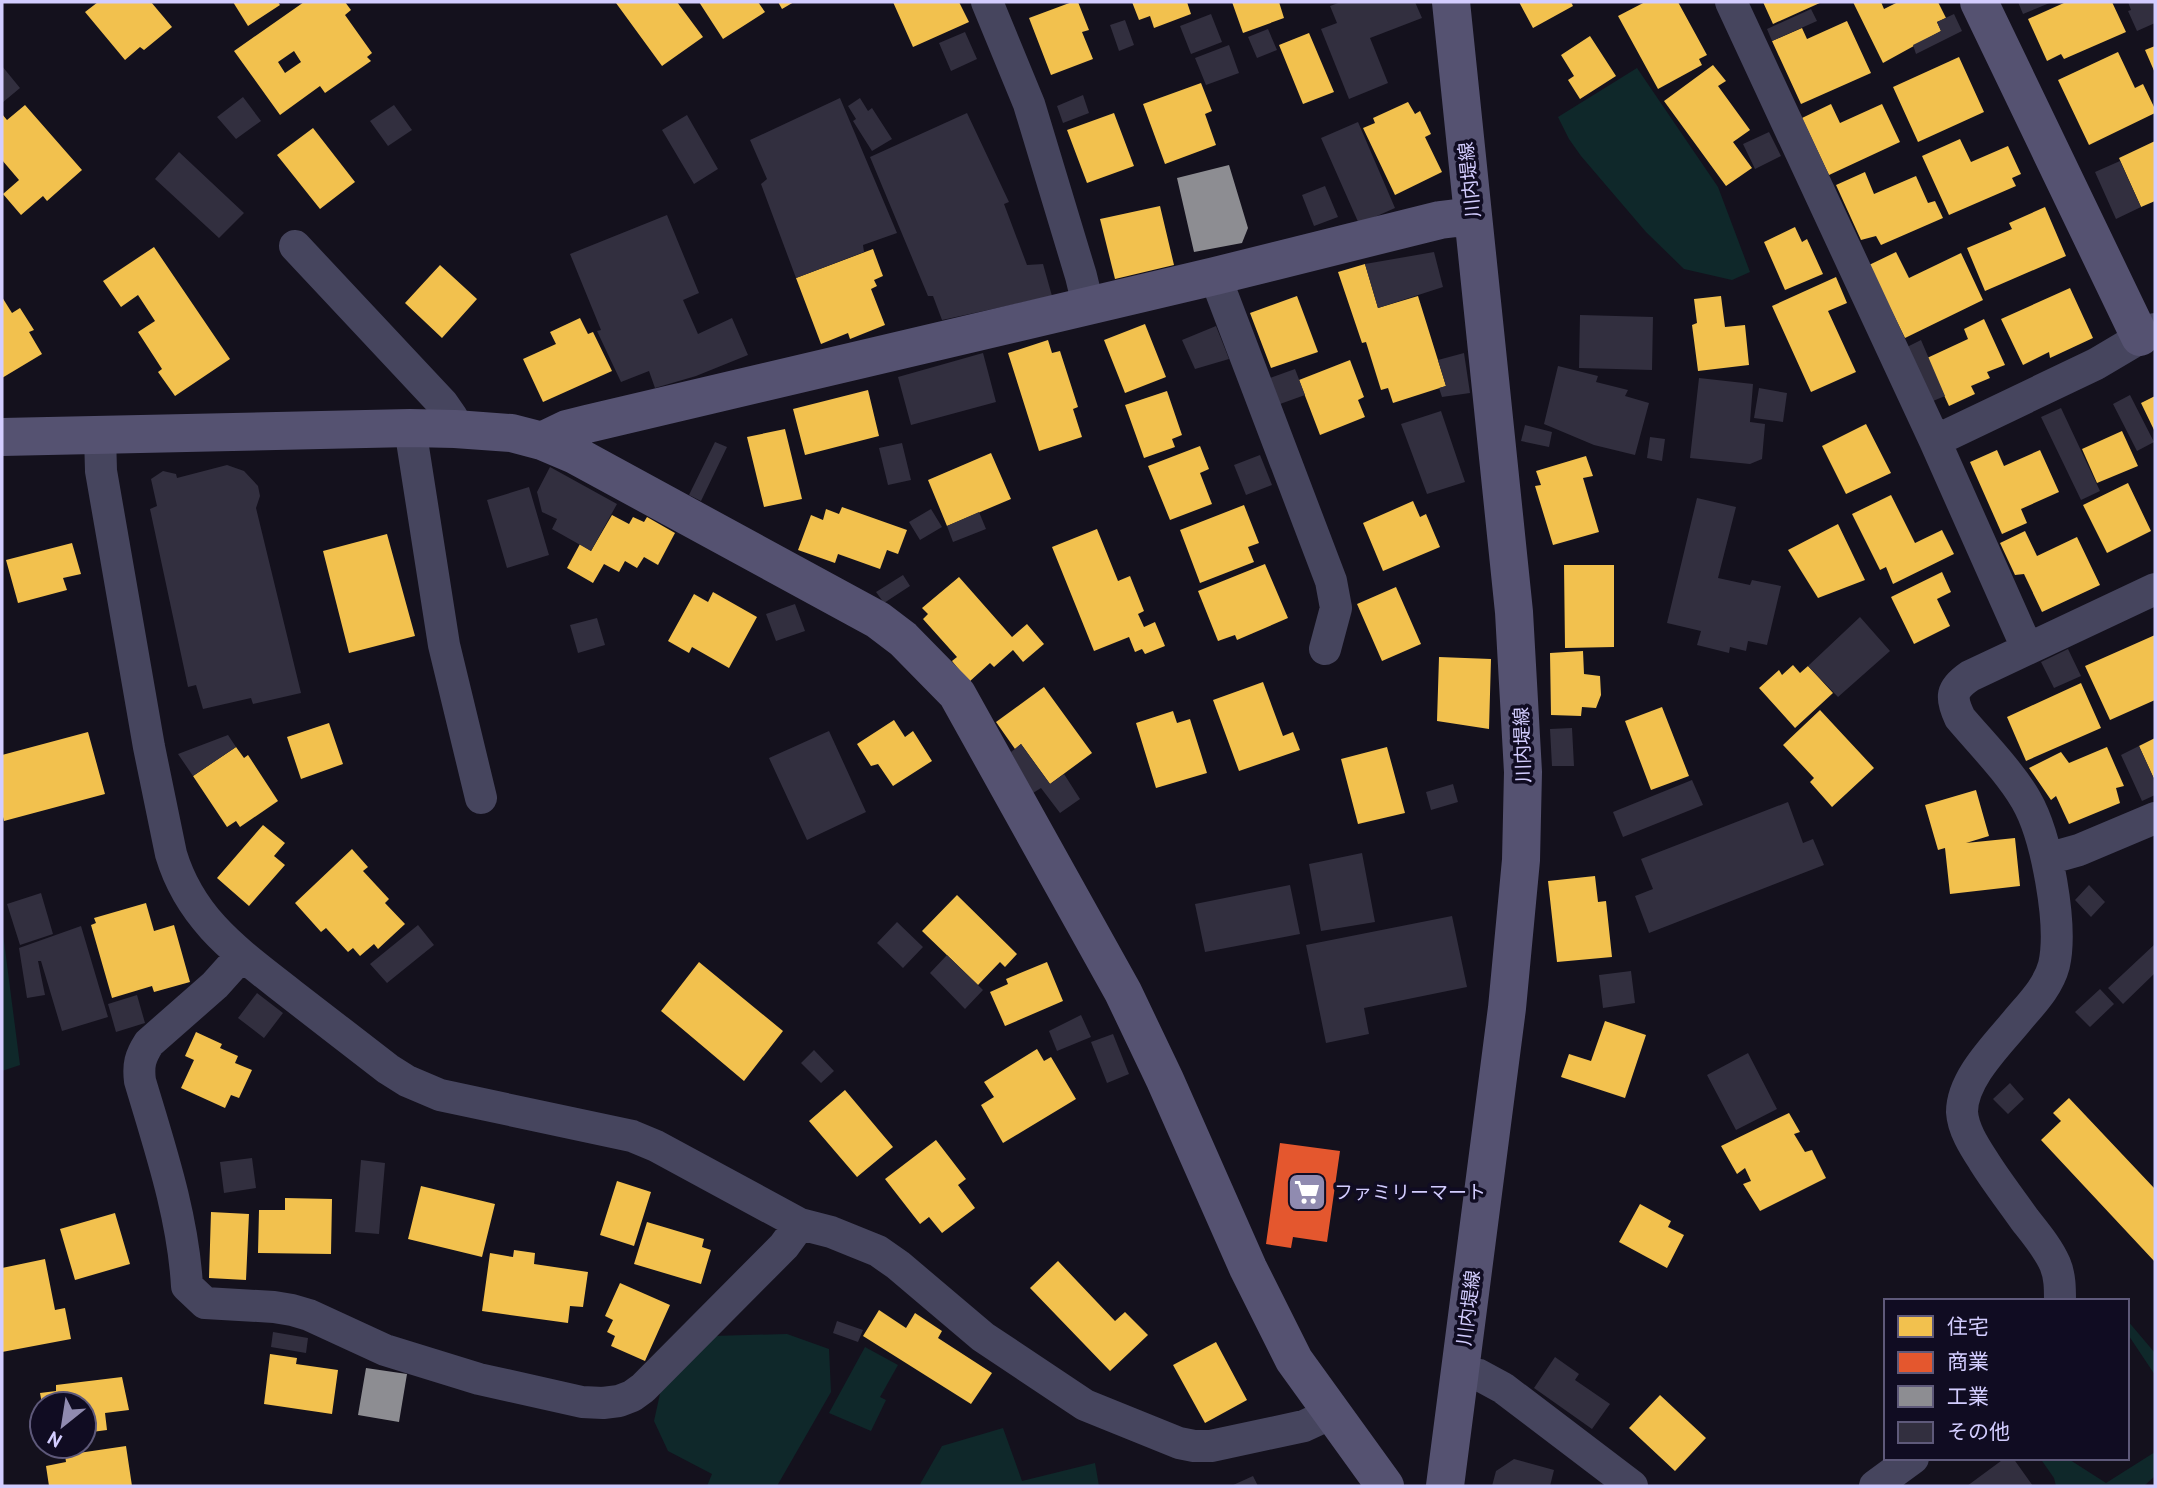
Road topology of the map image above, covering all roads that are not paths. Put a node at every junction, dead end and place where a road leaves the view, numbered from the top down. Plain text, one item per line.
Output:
1 (986, 2) edge
2 (1451, 2) edge
3 (1731, 2) edge
4 (1979, 2) edge
5 (1473, 216) junction
6 (295, 246) dead end
7 (1214, 276) junction
8 (1088, 305) junction
9 (2148, 333) edge
10 (410, 428) junction
11 (455, 429) junction
12 (100, 435) junction
13 (2, 437) edge
14 (1935, 441) junction
15 (542, 442) junction
16 (2155, 589) edge
17 (2027, 648) junction
18 (1325, 649) dead end
19 (481, 798) dead end
20 (2155, 818) edge
21 (2047, 859) junction
22 (241, 956) junction
23 (800, 1224) junction
24 (2060, 1299) edge
25 (1459, 1373) junction
26 (1330, 1414) junction
27 (1910, 1460) edge
28 (1385, 1486) edge
29 (1446, 1486) edge
30 (1632, 1486) edge
31 (1875, 1486) edge

1 - 8 street
2 - 5 street, 川内堤線
3 - 14 street
4 - 9 street
5 - 7 street
5 - 25 street, 川内堤線
6 - 11 street
7 - 8 street
7 - 18 street
8 - 15 street
9 - 14 street
10 - 11 street
10 - 12 street
10 - 19 street
11 - 15 street
12 - 13 street
12 - 22 street
14 - 17 street
15 - 26 street
16 - 17 street
17 - 21 street
20 - 21 street
21 - 24 street
22 - 23 street
22 - 23 street
23 - 26 street
25 - 29 street, 川内堤線
25 - 30 street
26 - 28 street
27 - 31 street

